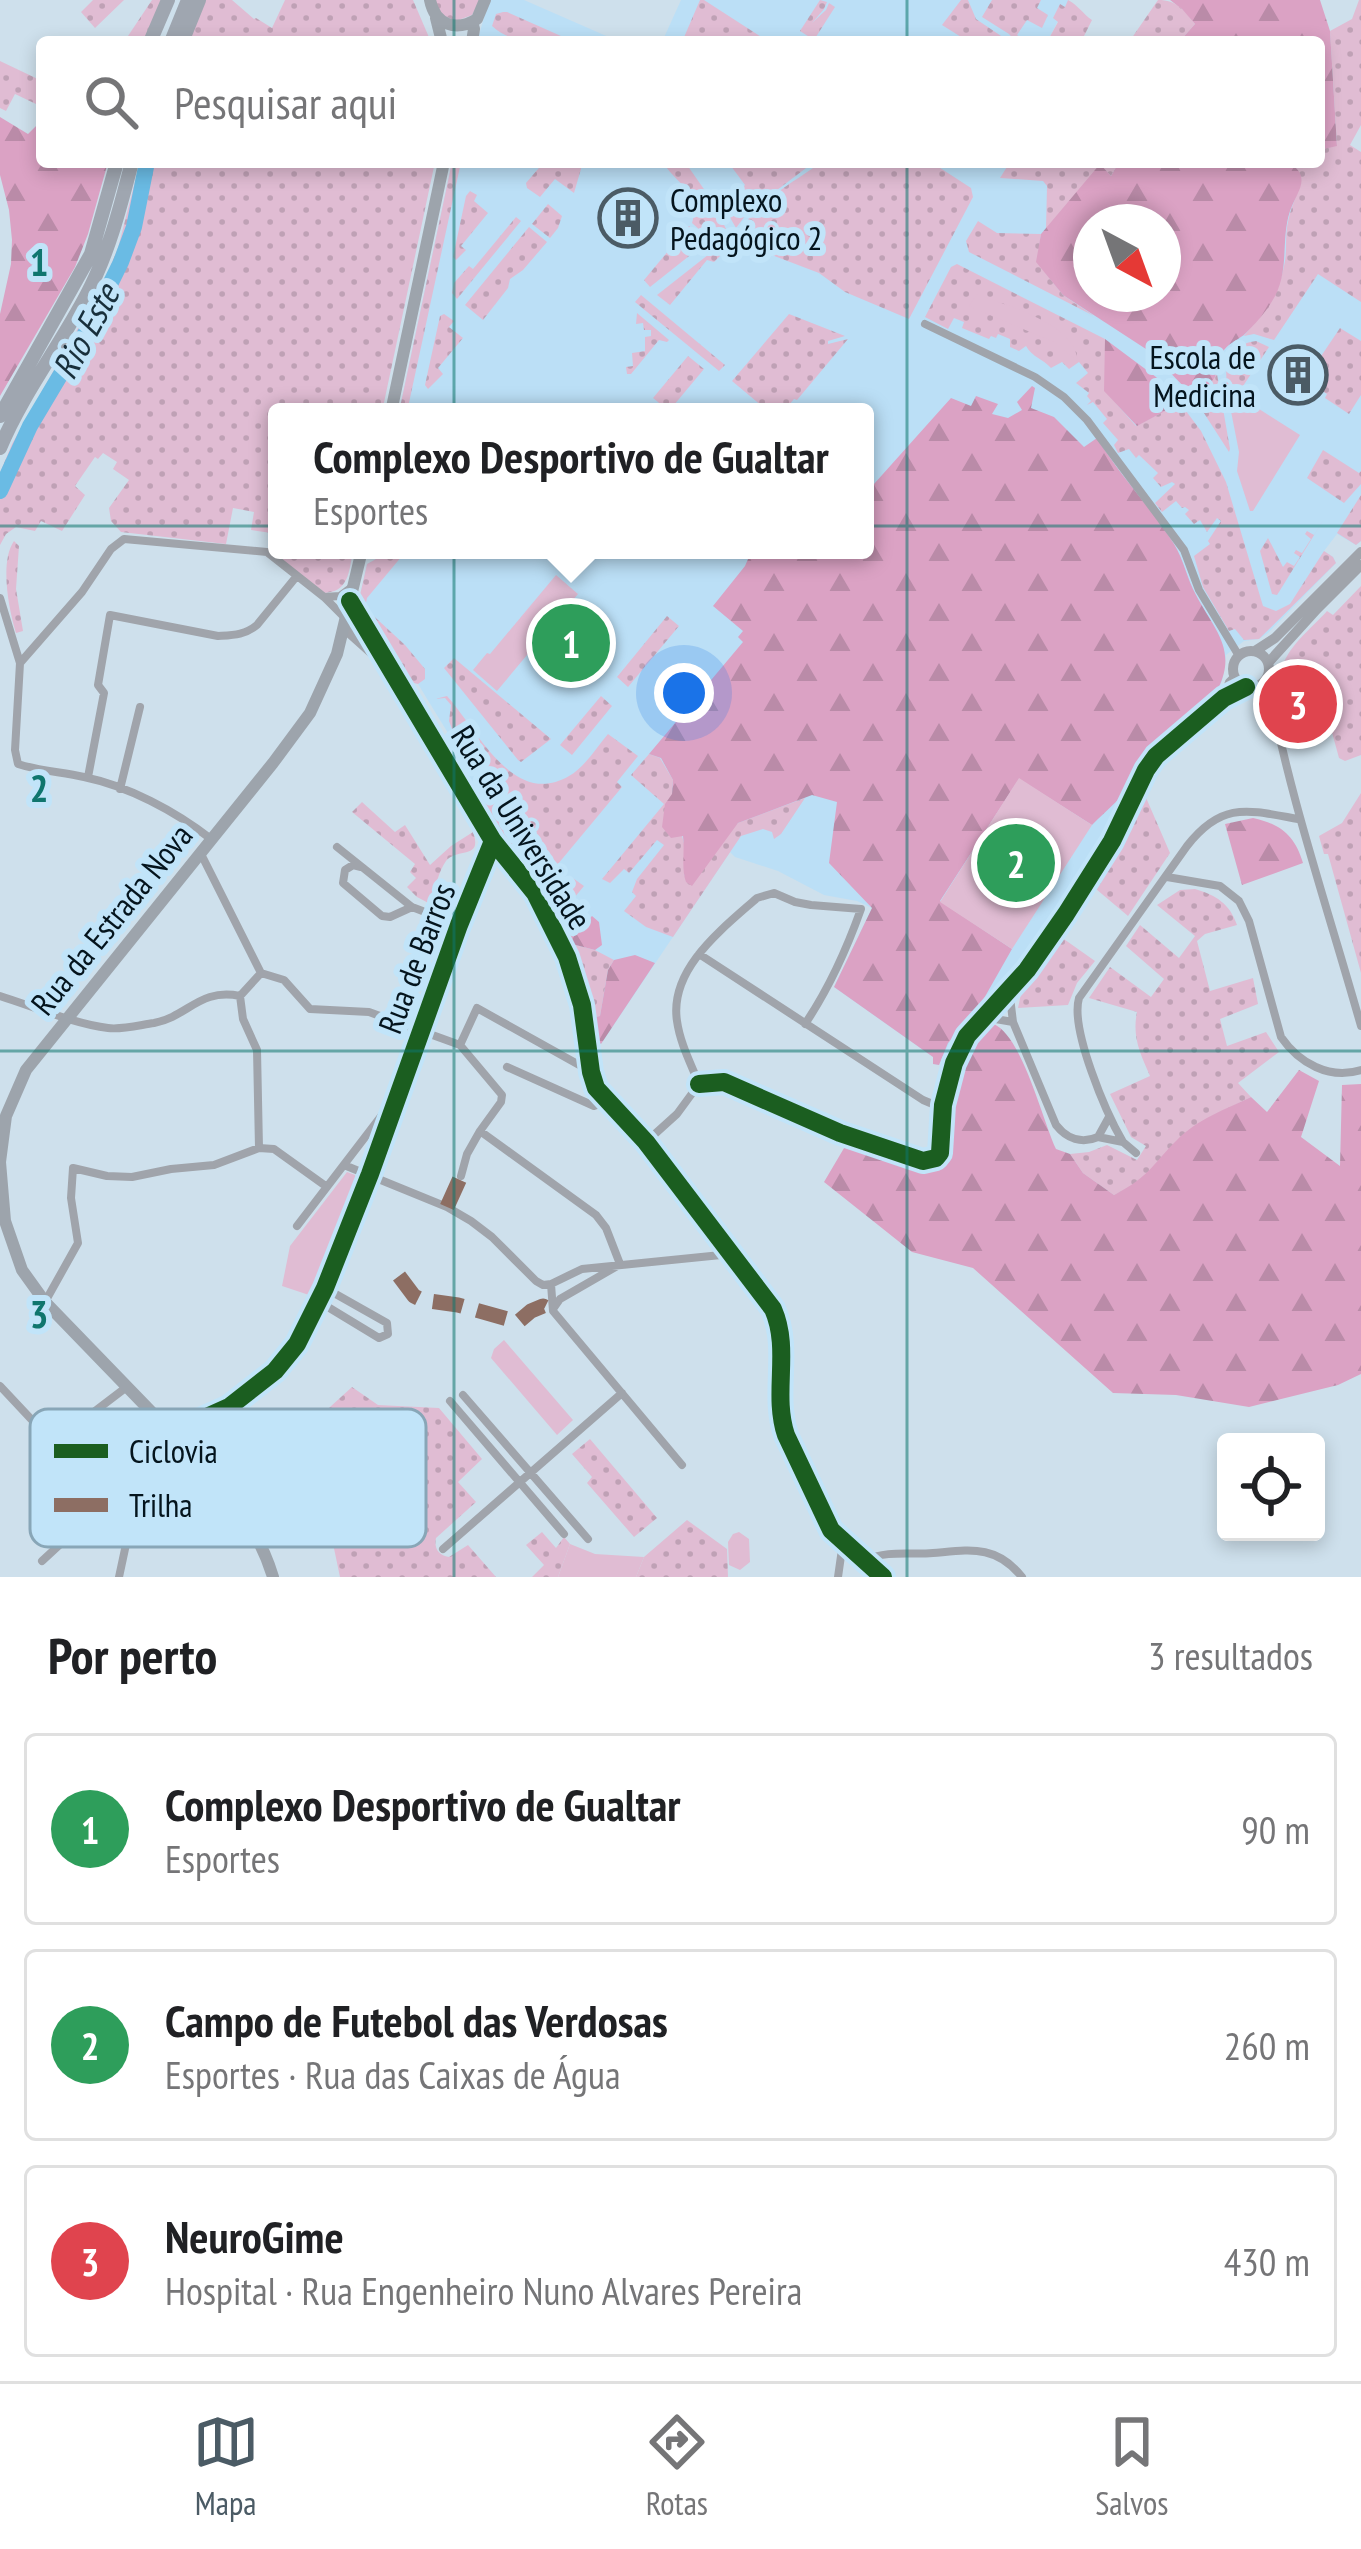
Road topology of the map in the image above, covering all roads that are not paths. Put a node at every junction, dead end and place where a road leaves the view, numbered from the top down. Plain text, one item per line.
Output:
1 (172, 0) edge
2 (188, 0) edge
3 (199, 0) edge
4 (485, 0) edge
5 (431, 6) edge
6 (472, 22) junction
7 (157, 36) edge
8 (173, 36) edge
9 (184, 36) edge
10 (440, 36) edge
11 (473, 36) edge
12 (115, 168) edge
13 (130, 168) edge
14 (443, 168) edge
15 (925, 324) dead end
16 (393, 403) edge
17 (0, 416) edge
18 (0, 448) edge
19 (1361, 552) edge
20 (268, 553) edge
21 (275, 559) edge
22 (360, 559) edge
23 (1361, 566) edge
24 (296, 577) junction
25 (354, 586) junction
26 (324, 597) junction
27 (0, 598) edge
28 (350, 602) junction
29 (345, 624) junction
30 (370, 644) junction
31 (1256, 652) junction
32 (337, 654) junction
33 (1239, 656) junction
34 (20, 663) junction
35 (1268, 663) junction
36 (1234, 677) junction
37 (1267, 677) junction
38 (1249, 687) junction
39 (1224, 698) junction
40 (140, 706) dead end
41 (1272, 711) junction
42 (88, 777) junction
43 (120, 789) junction
44 (1298, 819) junction
45 (211, 839) junction
46 (494, 841) junction
47 (337, 847) dead end
48 (200, 852) junction
49 (362, 868) junction
50 (1167, 877) junction
51 (412, 907) junction
52 (459, 925) junction
53 (699, 954) junction
54 (261, 973) junction
55 (1009, 989) junction
56 (0, 996) edge
57 (240, 996) junction
58 (67, 1016) junction
59 (983, 1017) junction
60 (1013, 1022) junction
61 (805, 1024) junction
62 (1361, 1026) edge
63 (420, 1031) junction
64 (460, 1046) junction
65 (507, 1067) dead end
66 (1361, 1070) edge
67 (591, 1072) junction
68 (700, 1084) junction
69 (396, 1096) junction
70 (606, 1102) junction
71 (943, 1105) junction
72 (1109, 1115) junction
73 (480, 1131) junction
74 (1098, 1137) junction
75 (646, 1142) junction
76 (1123, 1142) junction
77 (259, 1148) junction
78 (1136, 1153) dead end
79 (344, 1165) junction
80 (370, 1174) junction
81 (461, 1176) dead end
82 (327, 1187) junction
83 (297, 1226) dead end
84 (733, 1254) junction
85 (620, 1264) junction
86 (551, 1283) junction
87 (326, 1286) junction
88 (318, 1301) junction
89 (45, 1302) junction
90 (553, 1311) junction
91 (109, 1367) junction
92 (125, 1384) junction
93 (0, 1386) edge
94 (622, 1393) junction
95 (463, 1395) dead end
96 (450, 1401) dead end
97 (100, 1405) junction
98 (95, 1409) edge
99 (150, 1409) edge
100 (225, 1409) edge
101 (30, 1419) edge
102 (682, 1466) dead end
103 (531, 1473) junction
104 (519, 1482) junction
105 (564, 1534) dead end
106 (588, 1539) dead end
107 (843, 1542) junction
108 (57, 1547) edge
109 (125, 1547) edge
110 (261, 1547) edge
111 (443, 1549) dead end
112 (865, 1559) junction
113 (42, 1561) dead end
114 (119, 1577) edge
115 (273, 1577) edge
116 (838, 1577) edge
117 (884, 1577) edge
118 (1022, 1577) edge

1 - 7 main road
2 - 8 main road
3 - 9 main road
4 - 6 main road
5 - 6 main road
5 - 10 main road
6 - 11 main road
12 - 17 main road
13 - 18 main road
14 - 16 main road
15 - 33 street
19 - 31 street
20 - 34 street
21 - 24 street
22 - 25 main road, Rua da Estrada Nova
23 - 35 street
24 - 26 street
24 - 42 street
25 - 26 street
25 - 28 main road, Rua da Estrada Nova
26 - 29 street
27 - 34 street
28 - 29 main road, Rua da Estrada Nova
28 - 30 street, Rua da Universidade
29 - 30 street, Rua da Universidade
29 - 32 main road, Rua da Estrada Nova
30 - 32 street
30 - 46 street, Rua da Universidade
31 - 33 street
31 - 35 street
32 - 45 main road, Rua da Estrada Nova
33 - 36 street
34 - 42 street
35 - 37 street
36 - 38 street
36 - 39 street
37 - 38 street
37 - 41 street
38 - 39 street
38 - 41 street
39 - 55 street
40 - 43 street
41 - 44 street
42 - 43 street
43 - 45 street
44 - 50 street
44 - 62 street
45 - 48 main road, Rua da Estrada Nova
46 - 52 street, Rua de Barros
46 - 67 street, Rua da Universidade
47 - 49 street
48 - 54 street
48 - 58 main road, Rua da Estrada Nova
49 - 51 street
49 - 51 street
50 - 66 street
50 - 72 street
51 - 52 street
52 - 63 street, Rua de Barros
53 - 61 street
53 - 61 street
53 - 68 street
54 - 57 street
54 - 63 street
55 - 59 street
55 - 60 street
56 - 58 street
57 - 58 street
57 - 77 street
58 - 89 main road, Rua da Estrada Nova
59 - 60 street
59 - 71 street
60 - 74 street
61 - 71 street
63 - 64 street
63 - 69 street, Rua de Barros
64 - 67 street
64 - 73 street
65 - 70 street
67 - 70 street, Rua da Universidade
68 - 71 street
68 - 75 street
69 - 79 street
69 - 80 street
70 - 75 street, Rua da Universidade
72 - 74 street
72 - 76 street
73 - 81 street
73 - 85 street
74 - 76 street
75 - 84 street, Rua da Universidade
76 - 78 street
77 - 82 street
77 - 89 street
79 - 80 street
79 - 82 street
80 - 86 street
80 - 87 street
82 - 83 street
84 - 85 street
84 - 107 street, Rua da Universidade
85 - 86 street
85 - 90 street
86 - 90 street
87 - 88 street
87 - 88 street
88 - 100 street
89 - 91 main road, Rua da Estrada Nova
90 - 94 street
91 - 92 main road, Rua da Estrada Nova
91 - 97 street
92 - 97 street
92 - 99 main road, Rua da Estrada Nova
93 - 101 street
94 - 102 street
94 - 103 street
95 - 103 street
96 - 104 street
97 - 98 street
103 - 104 street
103 - 106 street
104 - 105 street
104 - 111 street
107 - 112 street
107 - 116 street
108 - 113 street
109 - 114 street
110 - 115 main road, Rua da Estrada Nova
112 - 117 street
112 - 118 street

